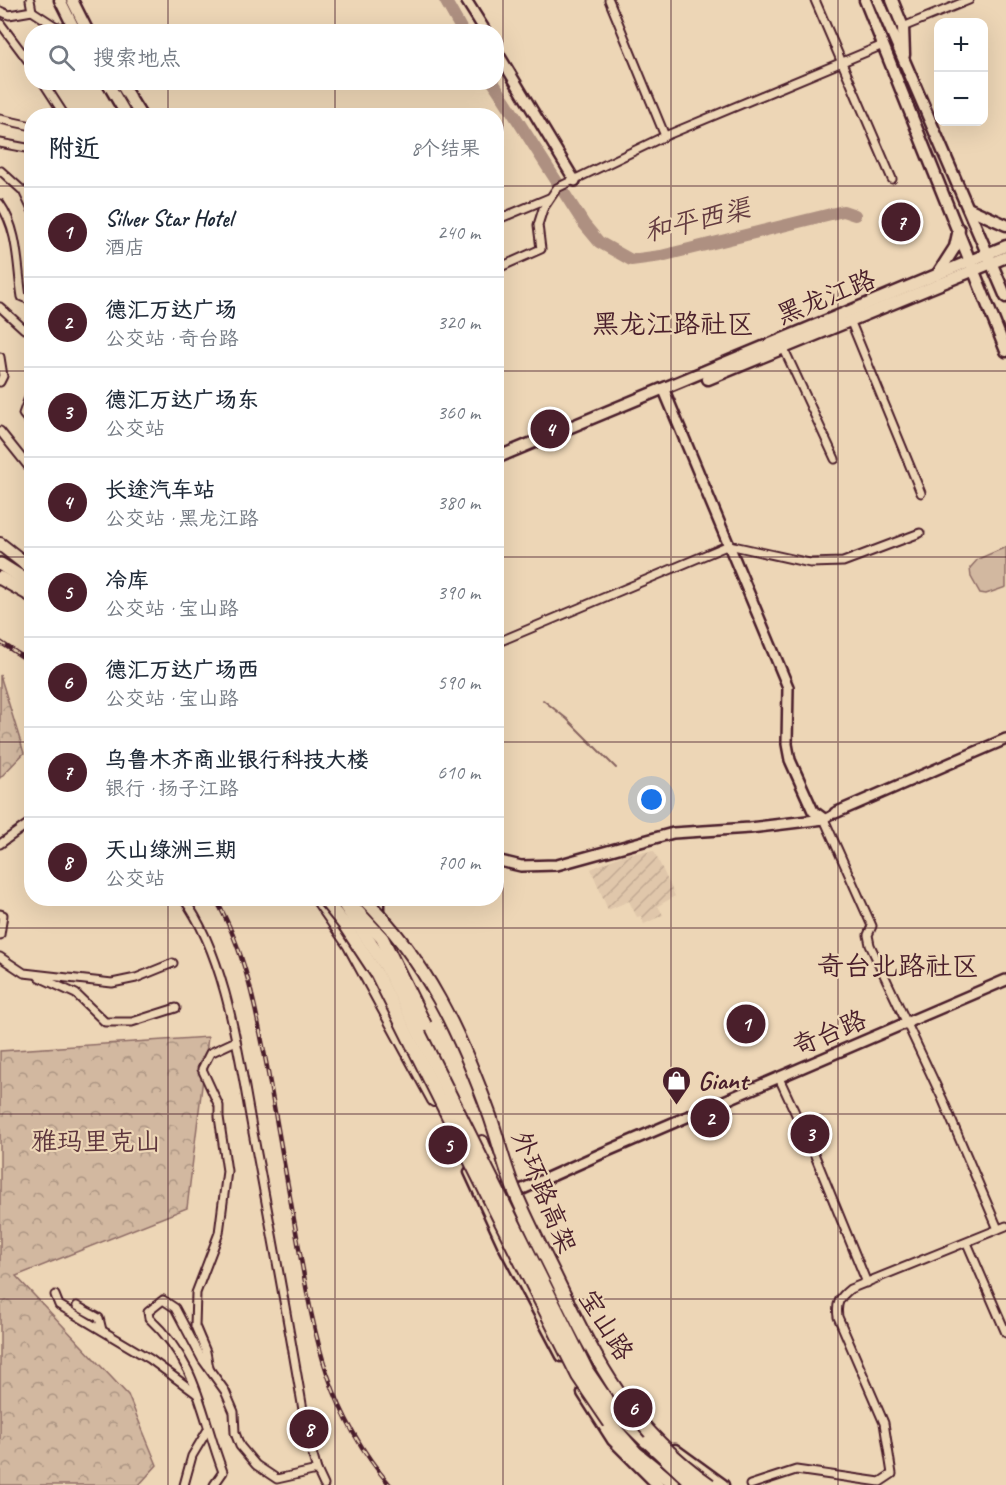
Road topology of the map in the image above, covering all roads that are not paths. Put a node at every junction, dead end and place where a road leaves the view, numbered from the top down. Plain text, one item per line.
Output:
1 (30, 0) edge
2 (60, 0) edge
3 (72, 0) edge
4 (466, 0) edge
5 (609, 0) edge
6 (815, 0) edge
7 (865, 0) edge
8 (879, 0) edge
9 (892, 0) edge
10 (969, 0) edge
11 (0, 11) edge
12 (32, 11) junction
13 (0, 24) edge
14 (52, 24) edge
15 (72, 24) edge
16 (84, 24) edge
17 (481, 24) edge
18 (903, 27) junction
19 (883, 45) junction
20 (24, 56) edge
21 (905, 62) junction
22 (504, 63) edge
23 (840, 63) junction
24 (48, 90) edge
25 (112, 90) edge
26 (125, 90) edge
27 (60, 108) edge
28 (122, 108) edge
29 (136, 108) edge
30 (0, 118) edge
31 (24, 124) edge
32 (665, 136) junction
33 (0, 143) edge
34 (24, 148) edge
35 (1, 171) edge
36 (892, 179) dead end
37 (574, 181) junction
38 (24, 193) edge
39 (549, 198) junction
40 (0, 204) edge
41 (968, 208) junction
42 (504, 217) edge
43 (1006, 225) edge
44 (959, 229) junction
45 (1006, 246) edge
46 (1006, 257) edge
47 (990, 259) junction
48 (504, 265) edge
49 (972, 266) junction
50 (937, 276) junction
51 (1006, 297) edge
52 (24, 298) edge
53 (0, 307) edge
54 (850, 320) junction
55 (24, 329) edge
56 (783, 348) junction
57 (1006, 351) edge
58 (0, 357) edge
59 (1, 377) edge
60 (665, 394) junction
61 (0, 431) edge
62 (504, 455) edge
63 (835, 459) dead end
64 (24, 461) edge
65 (504, 462) edge
66 (921, 492) dead end
67 (920, 533) dead end
68 (0, 544) edge
69 (729, 545) junction
70 (0, 550) edge
71 (0, 564) edge
72 (24, 564) edge
73 (24, 566) edge
74 (0, 578) edge
75 (24, 579) edge
76 (24, 592) edge
77 (504, 640) edge
78 (1006, 739) edge
79 (836, 813) joint
80 (824, 819) junction
81 (24, 827) edge
82 (0, 844) edge
83 (504, 862) edge
84 (188, 906) edge
85 (323, 906) edge
86 (329, 906) edge
87 (344, 906) edge
88 (352, 906) edge
89 (361, 906) edge
90 (364, 906) edge
91 (372, 906) edge
92 (378, 906) edge
93 (0, 914) edge
94 (0, 935) edge
95 (0, 957) edge
96 (173, 963) dead end
97 (31, 974) junction
98 (1006, 980) edge
99 (176, 1008) dead end
100 (906, 1023) junction
101 (236, 1041) junction
102 (779, 1078) junction
103 (445, 1119) junction
104 (505, 1197) junction
105 (1002, 1227) edge
106 (967, 1243) junction
107 (867, 1283) junction
108 (56, 1295) dead end
109 (77, 1306) dead end
110 (102, 1330) junction
111 (1006, 1333) edge
112 (209, 1370) junction
113 (199, 1396) junction
114 (207, 1431) junction
115 (316, 1470) junction
116 (184, 1485) edge
117 (214, 1485) edge
118 (324, 1485) edge
119 (658, 1485) edge
120 (675, 1485) edge
121 (696, 1485) edge
122 (710, 1485) edge
123 (723, 1485) edge
124 (750, 1485) edge

1 - 12 street
2 - 15 main road
3 - 16 main road
4 - 17 street
5 - 32 street
6 - 23 street
7 - 19 main road
8 - 21 main road
9 - 18 main road
10 - 18 street
11 - 12 street
12 - 14 street
13 - 20 street
18 - 21 main road
19 - 23 street
19 - 44 main road
21 - 41 main road
22 - 37 street
23 - 32 street
23 - 36 street
24 - 27 street
25 - 28 main road
26 - 29 main road
30 - 31 street
32 - 37 street
33 - 34 street
35 - 38 street
37 - 39 street
39 - 42 street
39 - 48 street
40 - 52 street
41 - 43 main road
41 - 47 main road
44 - 49 main road
44 - 50 main road
45 - 47 main road, 黑龙江路
46 - 47 main road, 黑龙江路
47 - 49 main road, 黑龙江路
47 - 51 main road
49 - 50 main road, 黑龙江路
49 - 54 main road, 黑龙江路
49 - 57 main road
50 - 60 main road, 黑龙江路
53 - 55 street
54 - 56 main road, 黑龙江路
54 - 66 street
56 - 60 main road, 黑龙江路
56 - 63 street
58 - 59 street
60 - 62 main road, 黑龙江路
60 - 65 main road, 黑龙江路
60 - 69 street
61 - 64 street
67 - 69 street
68 - 72 highway
69 - 77 street
69 - 80 street
70 - 73 highway
71 - 75 highway
74 - 76 highway
78 - 79 street
79 - 80 street
80 - 83 street
80 - 100 street
81 - 82 street
84 - 101 street
85 - 103 highway
86 - 120 highway, bridge
87 - 121 highway, bridge
88 - 104 highway, bridge
89 - 121 highway, 外环路高架, bridge
90 - 103 main road, 宝山路
91 - 122 highway, 外环路高架, bridge
92 - 104 main road, 宝山路
93 - 94 street
95 - 97 street
96 - 97 street
97 - 99 street
98 - 100 street, 奇台路
100 - 102 street, 奇台路
100 - 105 street
101 - 112 street
101 - 115 street
102 - 104 street, 奇台路
102 - 107 street
103 - 119 main road, 宝山路
104 - 123 main road, 宝山路
105 - 106 street
106 - 107 street
106 - 111 street
107 - 124 street
108 - 110 street
109 - 110 street
110 - 113 street
112 - 113 street
112 - 115 street
113 - 114 street
114 - 116 street
114 - 117 street
115 - 118 street

